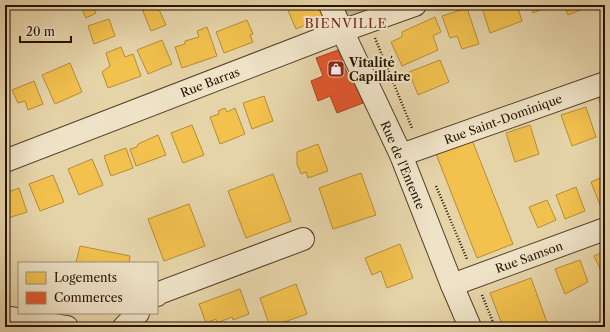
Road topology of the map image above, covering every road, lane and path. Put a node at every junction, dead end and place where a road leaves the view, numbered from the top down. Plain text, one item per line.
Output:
1 (330, 5) edge
2 (415, 5) edge
3 (342, 31) junction
4 (605, 83) edge
5 (401, 155) junction
6 (5, 161) edge
7 (605, 229) edge
8 (303, 239) dead end
9 (452, 285) junction
10 (158, 294) edge
11 (137, 314) edge
12 (5, 317) edge
13 (67, 327) edge
14 (124, 327) edge
15 (470, 327) edge

1 - 3 street, Rue de l'Entente
2 - 3 street, Rue Barras
3 - 5 street, Rue de l'Entente
3 - 6 street, Rue Barras
4 - 5 street, Rue Saint-Dominique
5 - 9 street, Rue de l'Entente
7 - 9 street, Rue Samson
8 - 10 street
9 - 15 street, Rue de l'Entente
11 - 14 street
12 - 13 street

